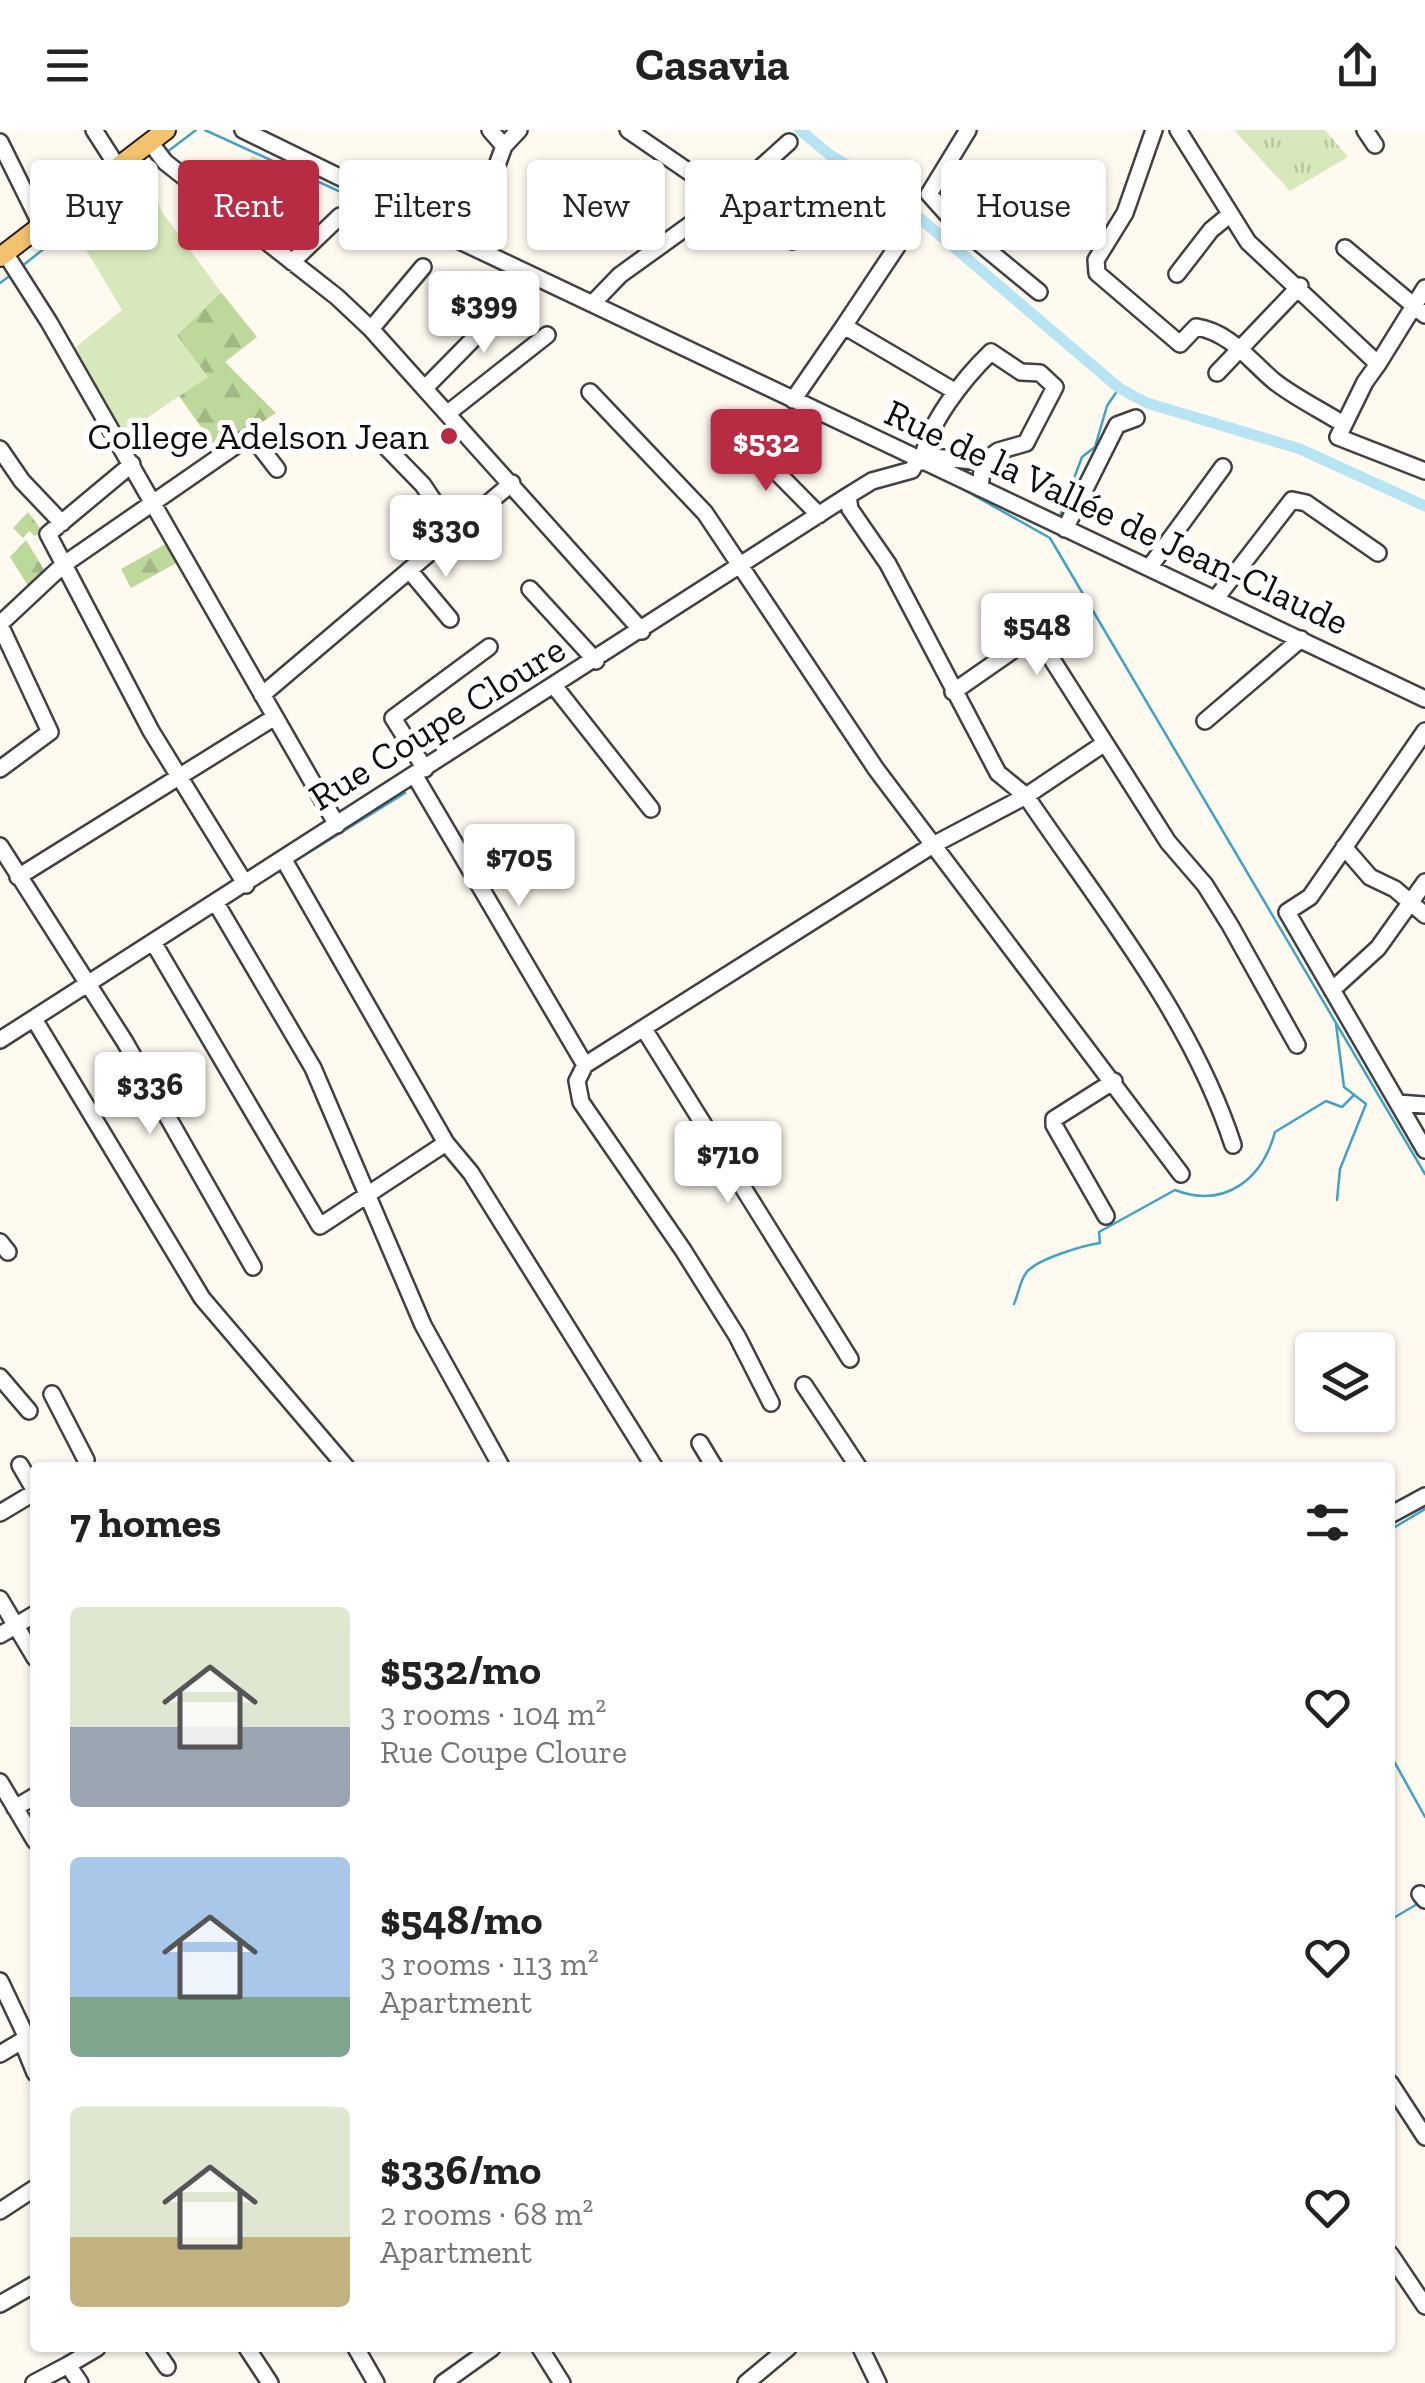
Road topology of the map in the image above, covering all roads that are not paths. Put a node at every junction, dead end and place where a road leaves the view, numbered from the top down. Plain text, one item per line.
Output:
1 (94, 130) edge
2 (166, 130) edge
3 (243, 130) edge
4 (490, 130) edge
5 (519, 130) edge
6 (628, 130) edge
7 (968, 130) edge
8 (1154, 130) edge
9 (1178, 130) edge
10 (1365, 130) edge
11 (0, 142) edge
12 (789, 142) dead end
13 (1375, 145) dead end
14 (504, 146) junction
15 (157, 151) junction
16 (112, 160) edge
17 (132, 160) edge
18 (499, 160) edge
19 (769, 160) edge
20 (178, 169) edge
21 (685, 169) edge
22 (339, 177) edge
23 (30, 203) edge
24 (1228, 216) junction
25 (339, 217) edge
26 (685, 228) edge
27 (30, 239) edge
28 (1345, 248) dead end
29 (276, 250) edge
30 (478, 250) edge
31 (895, 250) edge
32 (292, 262) junction
33 (11, 263) edge
34 (424, 266) dead end
35 (1177, 274) dead end
36 (1300, 286) junction
37 (1425, 288) edge
38 (1039, 292) dead end
39 (592, 303) junction
40 (1419, 311) edge
41 (488, 324) dead end
42 (844, 326) junction
43 (370, 329) junction
44 (547, 335) dead end
45 (1239, 347) junction
46 (1378, 364) junction
47 (1218, 373) dead end
48 (425, 388) junction
49 (590, 392) dead end
50 (956, 392) junction
51 (794, 400) junction
52 (448, 413) junction
53 (1136, 418) dead end
54 (1343, 424) junction
55 (746, 441) dead end
56 (387, 448) dead end
57 (0, 449) edge
58 (919, 462) junction
59 (984, 462) junction
60 (1224, 467) dead end
61 (127, 468) junction
62 (277, 469) dead end
63 (1425, 472) edge
64 (512, 483) junction
65 (980, 488) junction
66 (848, 496) junction
67 (154, 503) junction
68 (819, 515) junction
69 (62, 523) junction
70 (1065, 529) junction
71 (453, 530) junction
72 (1378, 553) dead end
73 (64, 565) junction
74 (741, 567) junction
75 (1148, 568) junction
76 (408, 570) junction
77 (530, 589) dead end
78 (1217, 597) junction
79 (450, 619) dead end
80 (0, 624) edge
81 (642, 631) junction
82 (1301, 639) junction
83 (489, 648) dead end
84 (596, 660) junction
85 (555, 686) junction
86 (954, 692) junction
87 (262, 695) junction
88 (1425, 698) edge
89 (275, 717) junction
90 (1205, 721) dead end
91 (1425, 731) edge
92 (1104, 742) junction
93 (0, 768) edge
94 (420, 773) junction
95 (178, 777) junction
96 (1026, 796) junction
97 (651, 809) dead end
98 (338, 824) junction
99 (933, 845) junction
100 (0, 846) edge
101 (1344, 848) junction
102 (284, 860) junction
103 (18, 876) junction
104 (1425, 882) edge
105 (246, 885) junction
106 (216, 904) junction
107 (1410, 904) junction
108 (1425, 915) edge
109 (154, 942) junction
110 (86, 983) junction
111 (1332, 990) junction
112 (34, 1020) junction
113 (644, 1029) junction
114 (0, 1040) edge
115 (1296, 1045) dead end
116 (586, 1065) junction
117 (1114, 1081) junction
118 (1398, 1104) junction
119 (1425, 1105) edge
120 (446, 1143) junction
121 (1233, 1145) dead end
122 (1425, 1150) edge
123 (1181, 1174) dead end
124 (368, 1192) junction
125 (1106, 1216) dead end
126 (253, 1267) dead end
127 (850, 1359) dead end
128 (0, 1377) edge
129 (804, 1386) dead end
130 (52, 1394) dead end
131 (771, 1403) dead end
132 (29, 1411) dead end
133 (700, 1443) dead end
134 (83, 1462) edge
135 (341, 1462) edge
136 (499, 1462) edge
137 (651, 1462) edge
138 (711, 1462) edge
139 (855, 1462) edge
140 (20, 1465) dead end
141 (30, 1482) edge
142 (30, 1494) edge
143 (1425, 1496) edge
144 (1395, 1512) edge
145 (0, 1513) edge
146 (0, 1600) edge
147 (30, 1617) edge
148 (16, 1626) junction
149 (0, 1635) edge
150 (30, 1650) edge
151 (0, 1782) edge
152 (8, 1803) edge
153 (30, 1834) edge
154 (0, 1981) edge
155 (28, 2037) edge
156 (0, 2054) edge
157 (1395, 2092) edge
158 (1425, 2137) edge
159 (30, 2191) edge
160 (0, 2211) edge
161 (1395, 2261) edge
162 (30, 2287) edge
163 (0, 2304) edge
164 (1425, 2306) edge
165 (91, 2352) edge
166 (157, 2352) edge
167 (249, 2352) edge
168 (358, 2352) edge
169 (486, 2352) edge
170 (543, 2352) edge
171 (783, 2352) edge
172 (862, 2352) edge
173 (68, 2366) junction
174 (167, 2367) dead end
175 (34, 2383) edge
176 (80, 2383) edge
177 (270, 2383) edge
178 (376, 2383) edge
179 (443, 2383) edge
180 (562, 2383) edge
181 (746, 2383) edge
182 (878, 2383) edge

1 - 16 street
2 - 15 main road
3 - 22 street, Rue de la Vallée de Jean-Claude
4 - 14 street
5 - 14 street
6 - 21 street
7 - 38 street
8 - 45 street
9 - 24 street
10 - 13 street
11 - 23 street
12 - 19 street
14 - 18 street
15 - 17 main road
15 - 20 street
24 - 35 street
24 - 36 street
25 - 32 street
26 - 39 street
27 - 33 main road
28 - 40 street
29 - 32 street
30 - 39 street, Rue de la Vallée de Jean-Claude
31 - 42 street
32 - 43 street
33 - 61 street
34 - 43 street
36 - 45 street
36 - 46 street
37 - 40 street
39 - 51 street, Rue de la Vallée de Jean-Claude
40 - 46 street
41 - 48 street
42 - 50 street
42 - 51 street
43 - 48 street
44 - 52 street
45 - 47 street
45 - 54 street
46 - 54 street
48 - 52 street
49 - 74 street
50 - 58 street
50 - 59 street
51 - 58 street, Rue de la Vallée de Jean-Claude
52 - 64 street
53 - 70 street
54 - 63 street
55 - 68 street
56 - 71 street
57 - 69 street
58 - 59 street
58 - 65 street, Rue de la Vallée de Jean-Claude
58 - 66 street, Rue Coupe Cloure
59 - 65 street
60 - 75 street
61 - 67 street
61 - 69 street
62 - 67 street
64 - 71 street
64 - 81 street
65 - 70 street, Rue de la Vallée de Jean-Claude
66 - 68 street, Rue Coupe Cloure
66 - 86 street
67 - 73 street
67 - 87 street
68 - 74 street, Rue Coupe Cloure
69 - 73 street
70 - 75 street, Rue de la Vallée de Jean-Claude
71 - 76 street
72 - 78 street
73 - 80 street
73 - 95 street
74 - 81 street, Rue Coupe Cloure
74 - 99 street
75 - 78 street, Rue de la Vallée de Jean-Claude
76 - 79 street
76 - 87 street
77 - 84 street
78 - 82 street, Rue de la Vallée de Jean-Claude
80 - 93 street
81 - 84 street, Rue Coupe Cloure
82 - 88 street, Rue de la Vallée de Jean-Claude
82 - 90 street
83 - 94 street
84 - 85 street, Rue Coupe Cloure
85 - 94 street, Rue Coupe Cloure
85 - 97 street
86 - 92 street
86 - 96 street
87 - 89 street
89 - 95 street
89 - 98 street
91 - 101 street
92 - 96 street
92 - 115 street
94 - 98 street, Rue Coupe Cloure
94 - 116 street
95 - 103 street
95 - 105 street
96 - 99 street
96 - 121 street
98 - 102 street, Rue Coupe Cloure
99 - 113 street
99 - 117 street
100 - 103 street
101 - 107 street
101 - 111 street
102 - 105 street, Rue Coupe Cloure
102 - 120 street
103 - 110 street
104 - 107 street
105 - 106 street, Rue Coupe Cloure
106 - 109 street, Rue Coupe Cloure
106 - 124 street
107 - 108 street
107 - 111 street
109 - 110 street, Rue Coupe Cloure
109 - 124 street
110 - 112 street, Rue Coupe Cloure
110 - 126 street
111 - 118 street
112 - 114 street, Rue Coupe Cloure
112 - 135 street
113 - 116 street
113 - 127 street
116 - 131 street
117 - 123 street
117 - 125 street
118 - 119 street
118 - 122 street
120 - 124 street
120 - 137 street
124 - 136 street
128 - 132 street
129 - 139 street
130 - 134 street
133 - 138 street
140 - 141 street
142 - 145 street
143 - 144 street
146 - 148 street
147 - 148 street
148 - 149 street
148 - 150 street
151 - 152 street
152 - 153 street
154 - 155 street
155 - 156 street
157 - 158 street
159 - 160 street
161 - 164 street
162 - 163 street
165 - 173 street
166 - 174 street
167 - 177 street
168 - 178 street
169 - 179 street
170 - 180 street
171 - 181 street
172 - 182 street
173 - 175 street
173 - 176 street

